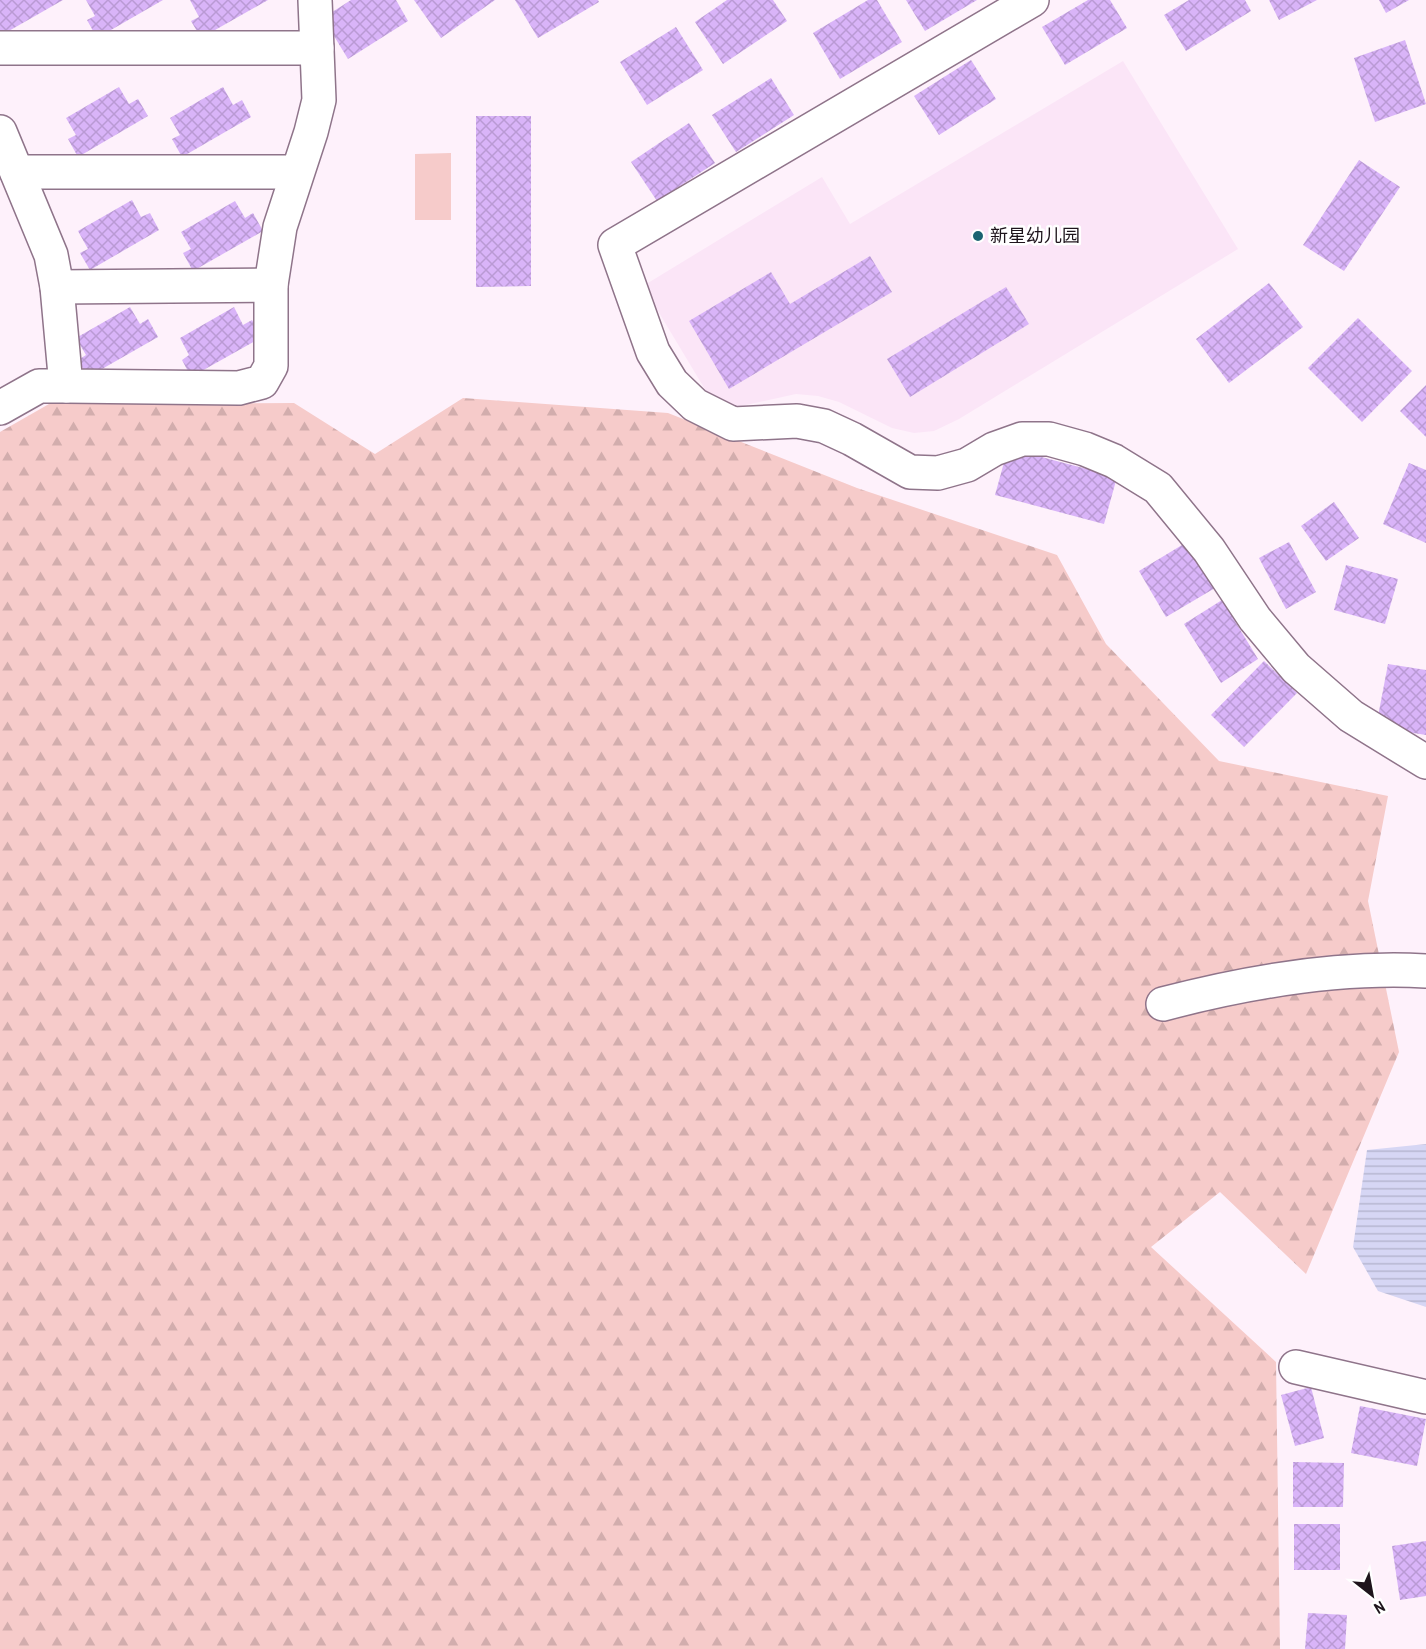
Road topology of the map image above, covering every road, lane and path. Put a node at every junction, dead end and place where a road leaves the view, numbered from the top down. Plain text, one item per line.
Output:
1 (315, 0) edge
2 (1032, 0) edge
3 (0, 48) edge
4 (317, 48) junction
5 (0, 132) edge
6 (17, 172) junction
7 (297, 172) junction
8 (271, 285) junction
9 (57, 287) junction
10 (66, 386) junction
11 (0, 408) edge
12 (1426, 762) edge
13 (1426, 971) edge
14 (1163, 1004) dead end
15 (1296, 1367) dead end
16 (1426, 1397) edge

1 - 4 street
2 - 12 street
3 - 4 street
4 - 7 street
5 - 6 street
6 - 7 street
6 - 9 street
7 - 8 street
8 - 9 street
8 - 10 street
9 - 10 street
10 - 11 street
13 - 14 street
15 - 16 street

